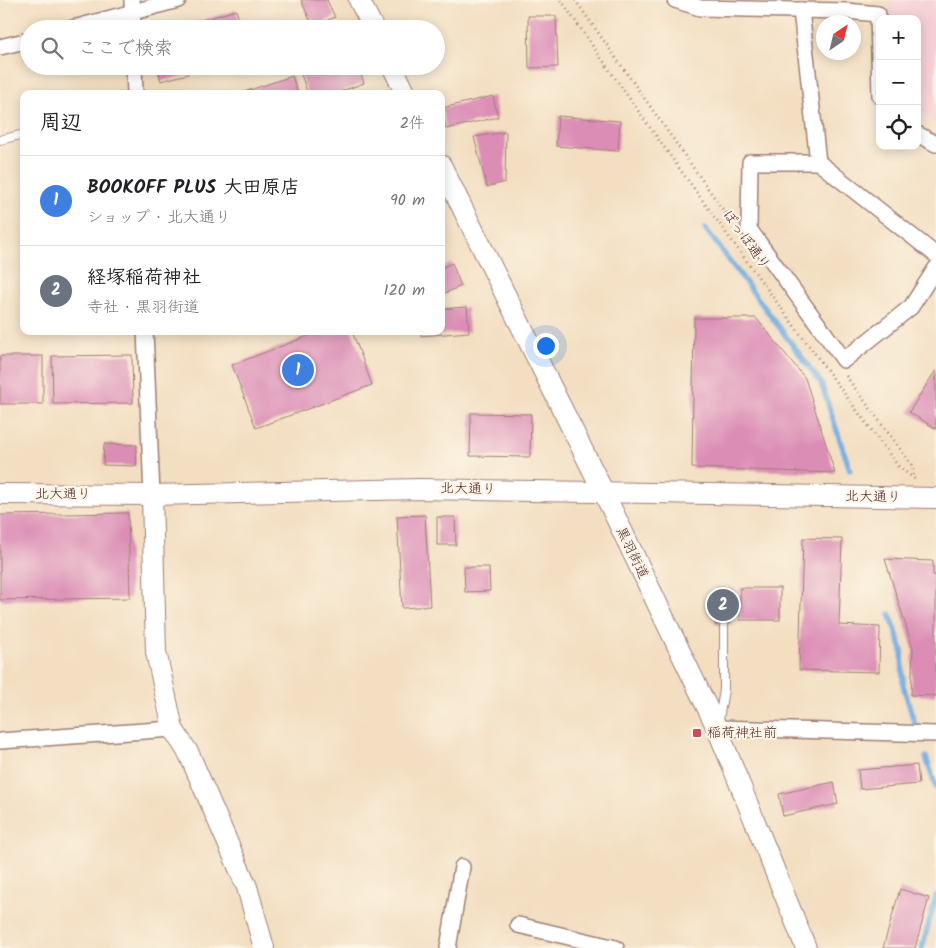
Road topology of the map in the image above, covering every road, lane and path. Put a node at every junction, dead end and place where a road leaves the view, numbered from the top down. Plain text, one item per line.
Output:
1 (178, 0) edge
2 (359, 0) edge
3 (560, 0) edge
4 (675, 0) edge
5 (132, 6) edge
6 (801, 10) junction
7 (94, 20) edge
8 (133, 20) edge
9 (369, 20) edge
10 (20, 42) edge
11 (0, 47) edge
12 (879, 60) edge
13 (135, 75) edge
14 (396, 75) edge
15 (136, 90) edge
16 (404, 90) edge
17 (20, 135) edge
18 (921, 136) edge
19 (0, 140) edge
20 (936, 144) edge
21 (818, 162) junction
22 (445, 173) edge
23 (936, 255) edge
24 (936, 268) edge
25 (145, 335) edge
26 (920, 486) dead end
27 (603, 491) junction
28 (0, 494) edge
29 (152, 495) junction
30 (936, 498) edge
31 (724, 627) dead end
32 (717, 728) junction
33 (173, 729) junction
34 (936, 734) edge
35 (0, 741) edge
36 (462, 867) dead end
37 (518, 925) dead end
38 (264, 948) edge
39 (448, 948) edge
40 (616, 948) edge
41 (806, 948) edge

1 - 5 street
2 - 9 street
3 - 26 path, ぽっぽ通り
4 - 6 street
5 - 7 street
5 - 8 street
6 - 12 street
6 - 21 street
10 - 11 street
13 - 15 street
14 - 16 street
17 - 19 lane
18 - 20 street
21 - 23 street
21 - 24 street
22 - 27 street, 黒羽街道
25 - 29 street
27 - 29 street, 北大通り
27 - 30 street, 北大通り
27 - 32 street, 黒羽街道
28 - 29 street, 北大通り
29 - 33 street
31 - 32 lane
32 - 34 street
32 - 41 street, 黒羽街道
33 - 35 street
33 - 38 street
36 - 39 street
37 - 40 street

